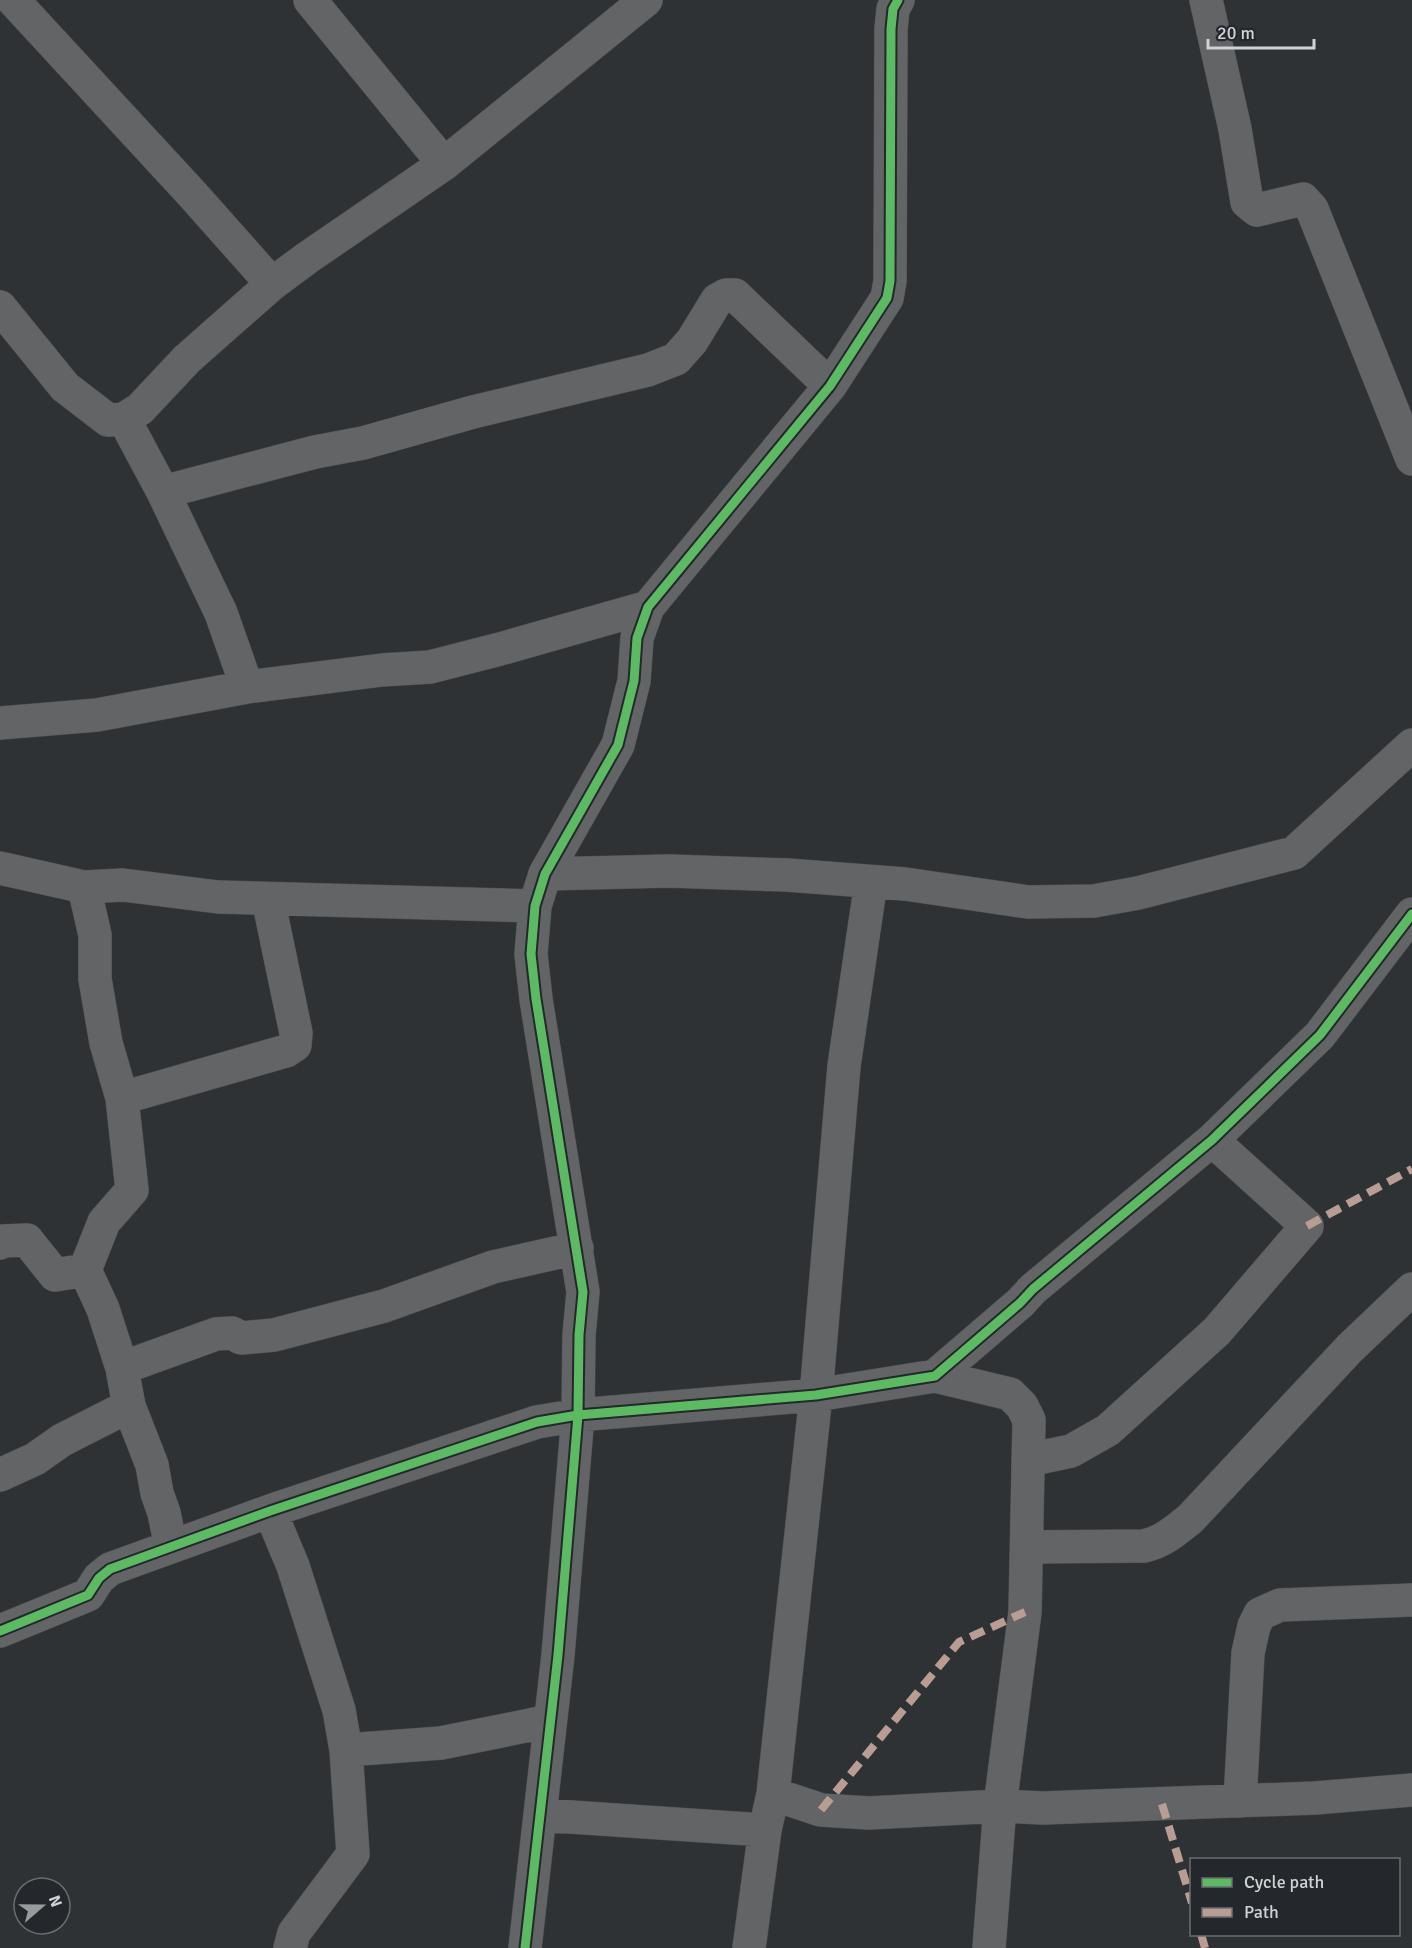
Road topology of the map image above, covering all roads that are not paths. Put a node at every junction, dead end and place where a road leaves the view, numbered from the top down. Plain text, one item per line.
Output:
1 (14, 0) edge
2 (310, 0) edge
3 (646, 0) edge
4 (898, 0) edge
5 (1206, 0) edge
6 (444, 164) junction
7 (272, 284) junction
8 (0, 308) edge
9 (830, 386) junction
10 (124, 419) junction
11 (1412, 459) edge
12 (163, 492) junction
13 (648, 607) junction
14 (247, 687) junction
15 (0, 723) edge
16 (1412, 745) edge
17 (0, 868) edge
18 (544, 874) junction
19 (872, 882) junction
20 (84, 887) junction
21 (267, 899) junction
22 (535, 906) junction
23 (1412, 914) edge
24 (122, 1098) junction
25 (1212, 1140) junction
26 (0, 1243) edge
27 (577, 1248) junction
28 (85, 1270) junction
29 (1412, 1290) edge
30 (122, 1368) junction
31 (935, 1376) junction
32 (816, 1395) junction
33 (129, 1406) junction
34 (578, 1415) junction
35 (1028, 1460) junction
36 (0, 1475) edge
37 (270, 1511) junction
38 (171, 1547) junction
39 (1027, 1547) junction
40 (1412, 1600) edge
41 (0, 1631) edge
42 (550, 1721) junction
43 (346, 1750) junction
44 (1412, 1790) edge
45 (773, 1794) junction
46 (1240, 1801) junction
47 (1000, 1806) junction
48 (541, 1815) junction
49 (765, 1830) junction
50 (290, 1948) edge
51 (525, 1948) edge
52 (749, 1948) edge
53 (989, 1948) edge

1 - 7 street
2 - 6 street
3 - 6 street
4 - 9 street
5 - 11 street
6 - 7 street
7 - 10 street
8 - 10 street
9 - 12 street
9 - 13 street
10 - 12 street
12 - 14 street
13 - 14 street
13 - 18 street
14 - 15 street
16 - 19 street
17 - 20 street
18 - 19 street
18 - 22 street
19 - 32 street
20 - 21 street
20 - 24 street
21 - 22 street
21 - 24 street
22 - 27 street
23 - 25 street
24 - 28 street
25 - 31 street
25 - 35 street
26 - 28 street
27 - 30 street
27 - 34 street
28 - 30 street
29 - 39 street
30 - 33 street
31 - 32 street
31 - 35 street
32 - 34 street
32 - 45 street
33 - 36 street
33 - 38 street
34 - 37 street
34 - 42 street
35 - 39 street
37 - 38 street
37 - 43 street
38 - 41 street
39 - 47 street
40 - 46 street
42 - 43 street
42 - 48 street
43 - 50 street
44 - 46 street
45 - 47 street
45 - 49 street
46 - 47 street
47 - 53 street
48 - 49 street
48 - 51 street
49 - 52 street

